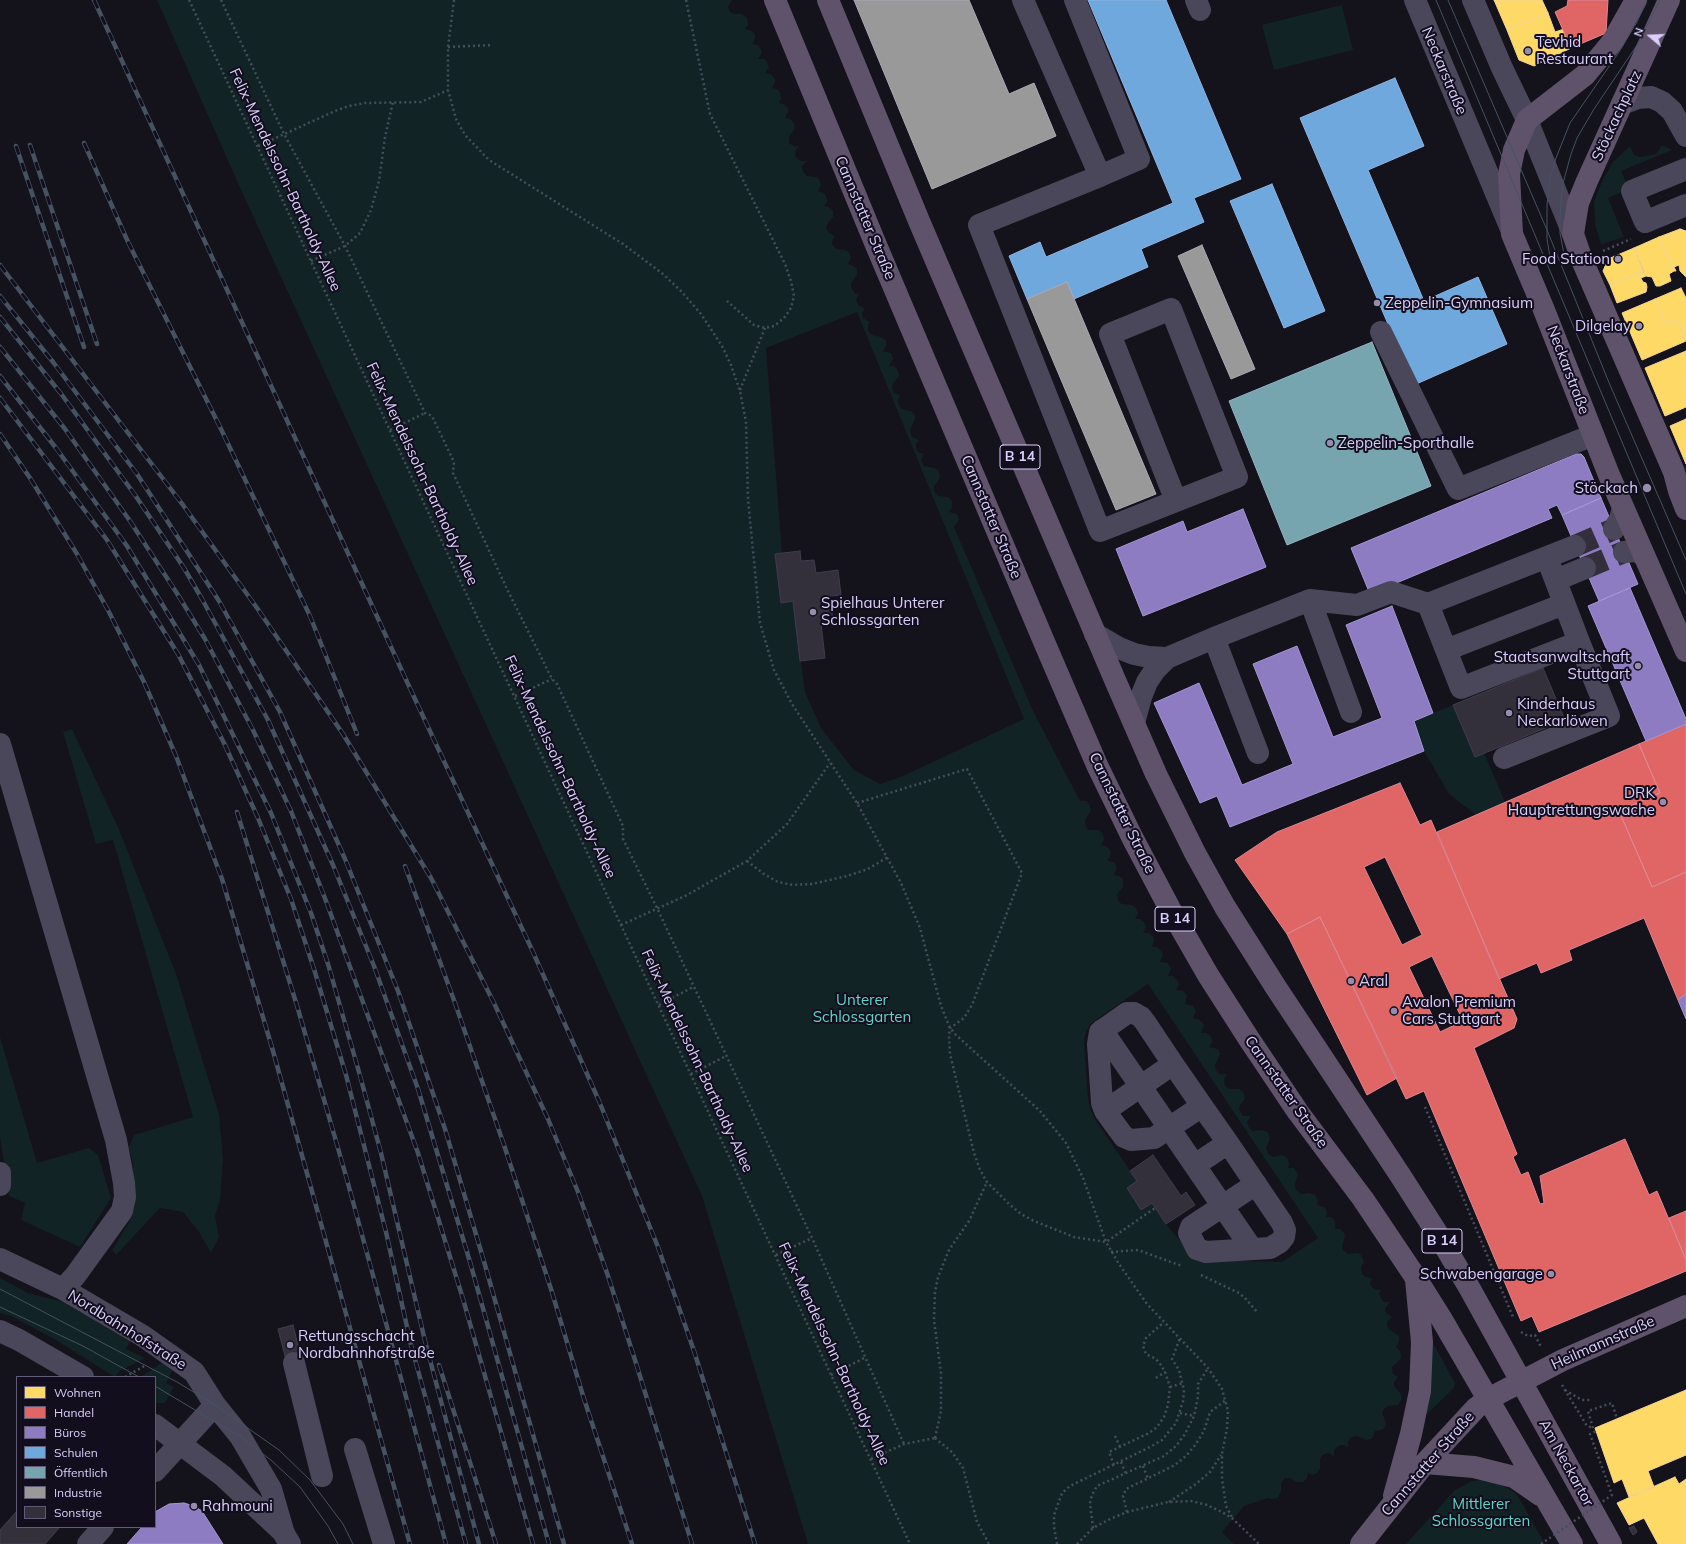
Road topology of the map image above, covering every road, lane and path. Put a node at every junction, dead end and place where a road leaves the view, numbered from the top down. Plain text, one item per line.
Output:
1 (189, 0) edge
2 (221, 0) edge
3 (454, 0) edge
4 (686, 0) edge
5 (775, 0) edge
6 (828, 0) edge
7 (1023, 0) edge
8 (1075, 0) edge
9 (1415, 0) edge
10 (1473, 0) edge
11 (1636, 0) edge
12 (1669, 0) edge
13 (493, 45) dead end
14 (448, 47) junction
15 (448, 90) junction
16 (393, 102) junction
17 (1622, 104) junction
18 (1527, 120) junction
19 (284, 134) junction
20 (1686, 136) edge
21 (258, 146) junction
22 (1684, 170) edge
23 (1100, 176) junction
24 (1686, 205) edge
25 (1512, 234) junction
26 (1573, 234) junction
27 (345, 246) junction
28 (311, 261) junction
29 (727, 301) dead end
30 (765, 328) junction
31 (1381, 332) dead end
32 (740, 391) junction
33 (425, 413) junction
34 (390, 430) junction
35 (1593, 435) junction
36 (1176, 501) junction
37 (1623, 508) junction
38 (1686, 509) edge
39 (1614, 529) tunnel mouth
40 (1575, 546) tunnel mouth
41 (1547, 558) junction
42 (1585, 568) tunnel mouth
43 (1556, 580) junction
44 (1310, 600) junction
45 (1428, 604) junction
46 (1564, 604) junction
47 (1095, 634) junction
48 (1214, 638) junction
49 (1579, 642) junction
50 (1446, 650) junction
51 (1686, 650) edge
52 (1167, 658) junction
53 (552, 679) junction
54 (515, 696) junction
55 (1351, 712) dead end
56 (1134, 723) junction
57 (0, 744) edge
58 (1258, 753) dead end
59 (1504, 758) dead end
60 (830, 763) junction
61 (857, 802) junction
62 (888, 856) junction
63 (747, 861) junction
64 (658, 908) junction
65 (622, 925) junction
66 (693, 987) junction
67 (659, 1005) junction
68 (950, 1028) junction
69 (1102, 1030) junction
70 (726, 1056) junction
71 (1173, 1064) junction
72 (691, 1074) junction
73 (1141, 1086) junction
74 (1202, 1106) junction
75 (1425, 1107) dead end
76 (1105, 1111) junction
77 (1169, 1127) junction
78 (1228, 1143) junction
79 (1195, 1164) junction
80 (0, 1173) edge
81 (987, 1182) junction
82 (1256, 1184) junction
83 (0, 1185) edge
84 (1223, 1206) junction
85 (1155, 1208) dead end
86 (812, 1238) junction
87 (1106, 1242) junction
88 (1252, 1249) junction
89 (1111, 1252) junction
90 (776, 1255) junction
91 (0, 1259) edge
92 (1188, 1269) dead end
93 (0, 1271) edge
94 (1195, 1273) dead end
95 (1414, 1275) junction
96 (63, 1289) junction
97 (1685, 1308) edge
98 (1258, 1313) dead end
99 (1514, 1318) dead end
100 (1164, 1322) junction
101 (1519, 1330) dead end
102 (0, 1331) edge
103 (1535, 1335) dead end
104 (1180, 1338) junction
105 (866, 1358) junction
106 (151, 1362) dead end
107 (294, 1363) dead end
108 (1208, 1368) junction
109 (1165, 1372) junction
110 (831, 1375) junction
111 (81, 1376) edge
112 (127, 1376) edge
113 (1156, 1378) dead end
114 (1521, 1381) junction
115 (1183, 1383) junction
116 (1170, 1387) junction
117 (1488, 1399) junction
118 (1226, 1400) junction
119 (1590, 1400) dead end
120 (215, 1405) junction
121 (1180, 1413) junction
122 (1194, 1416) junction
123 (1617, 1419) dead end
124 (156, 1426) edge
125 (1596, 1431) dead end
126 (1115, 1436) dead end
127 (935, 1438) junction
128 (180, 1443) junction
129 (904, 1444) junction
130 (1120, 1447) junction
131 (355, 1449) dead end
132 (1222, 1454) junction
133 (871, 1459) junction
134 (1121, 1462) junction
135 (1425, 1463) junction
136 (1114, 1465) junction
137 (1143, 1466) junction
138 (156, 1470) edge
139 (1126, 1474) junction
140 (322, 1476) dead end
141 (1148, 1479) junction
142 (1545, 1497) junction
143 (1168, 1502) junction
144 (1390, 1507) junction
145 (1127, 1512) junction
146 (1233, 1519) junction
147 (102, 1528) edge
148 (1093, 1528) junction
149 (287, 1539) edge
150 (88, 1544) edge
151 (384, 1544) edge
152 (910, 1544) edge
153 (989, 1544) edge
154 (1057, 1544) edge
155 (1077, 1544) edge
156 (1259, 1544) edge
157 (1361, 1544) edge
158 (1541, 1544) edge
159 (1572, 1544) edge
160 (1612, 1544) edge

1 - 21 path, Felix-Mendelssohn-Bartholdy-Allee
2 - 19 path
3 - 14 path
4 - 30 path
5 - 95 main road, Cannstatter Straße / B 14
6 - 47 main road, B 14
7 - 23 street
8 - 23 street
9 - 25 street, Neckarstraße
10 - 18 street
11 - 18 main road
12 - 17 main road, Stöckachplatz
13 - 14 path
14 - 15 path
15 - 16 path
15 - 32 path
16 - 19 path
16 - 27 path
17 - 20 street
17 - 26 main road, Stöckachplatz
18 - 25 main road
18 - 26 street
19 - 21 path
19 - 27 path
21 - 28 path, Felix-Mendelssohn-Bartholdy-Allee
22 - 24 street
23 - 36 street
25 - 35 main road, Neckarstraße
26 - 38 main road
27 - 28 path
27 - 33 path
28 - 34 path, Felix-Mendelssohn-Bartholdy-Allee
29 - 30 path
30 - 32 path
31 - 35 street
32 - 60 path
33 - 34 path
33 - 53 path
34 - 54 path, Felix-Mendelssohn-Bartholdy-Allee
35 - 37 main road, Neckarstraße
36 - 36 street
37 - 39 street
37 - 51 main road, Neckarstraße
40 - 41 street
41 - 43 street
41 - 45 street
42 - 43 street
43 - 46 street
44 - 45 street
44 - 48 street
44 - 55 street
45 - 50 street
46 - 49 street
46 - 50 street
47 - 52 street
47 - 56 main road, B 14
48 - 52 street
48 - 58 street
49 - 50 street
49 - 59 street
52 - 56 street
53 - 54 path
53 - 64 path
54 - 65 path, Felix-Mendelssohn-Bartholdy-Allee
56 - 114 main road, B 14
57 - 96 street
60 - 61 path
60 - 63 path
61 - 62 path
61 - 68 path
62 - 63 path
62 - 68 path
63 - 64 path
64 - 65 path
64 - 66 path
65 - 67 path, Felix-Mendelssohn-Bartholdy-Allee
66 - 67 path
66 - 70 path
67 - 72 path, Felix-Mendelssohn-Bartholdy-Allee
68 - 81 path
68 - 87 path
69 - 71 street
69 - 73 street
69 - 76 street
70 - 72 path
70 - 86 path
71 - 73 street
71 - 74 street
72 - 90 path, Felix-Mendelssohn-Bartholdy-Allee
73 - 76 street
73 - 77 street
74 - 77 street
74 - 78 street
75 - 99 path
76 - 77 street
77 - 79 street
78 - 79 street
78 - 82 street
79 - 84 street
80 - 83 street
81 - 87 path
81 - 127 path
82 - 84 street
82 - 88 street
84 - 88 street
84 - 88 street
85 - 87 path
86 - 90 path
86 - 105 path
87 - 89 path
89 - 92 path
89 - 100 path
90 - 110 path, Felix-Mendelssohn-Bartholdy-Allee
91 - 96 street, Nordbahnhofstraße
93 - 96 street
94 - 98 path
95 - 117 main road, Cannstatter Straße / B 14
95 - 144 main road
96 - 120 street, Nordbahnhofstraße
97 - 114 main road, Heilmannstraße
100 - 104 path
100 - 109 path
101 - 103 path
102 - 111 street
104 - 108 path
104 - 115 path
105 - 110 path
105 - 129 path
106 - 112 path
107 - 140 street
108 - 118 path
108 - 122 path
109 - 113 path
109 - 116 path
110 - 133 path, Felix-Mendelssohn-Bartholdy-Allee
114 - 117 main road, Heilmannstraße
114 - 160 main road, Am Neckartor / B 14
115 - 116 path
115 - 121 path
116 - 130 path
117 - 135 main road, Cannstatter Straße
117 - 142 main road, B 14
118 - 132 path
118 - 141 path
119 - 123 path
120 - 128 street
120 - 149 street, Nordbahnhofstraße
121 - 122 path
121 - 134 path
122 - 137 path
124 - 128 street, Nordbahnhofstraße
125 - 158 path, bridge
126 - 130 path
127 - 129 path
127 - 153 path
128 - 138 street
128 - 149 street, Nordbahnhofstraße
129 - 133 path
130 - 136 path
131 - 151 street
132 - 143 path
132 - 146 path
133 - 152 path, Felix-Mendelssohn-Bartholdy-Allee
134 - 136 path
134 - 139 path
135 - 142 main road
135 - 144 main road, Cannstatter Straße
136 - 154 path
137 - 139 path
137 - 141 path
139 - 148 path
141 - 145 path
142 - 159 main road, B 14
143 - 145 path
143 - 146 path
144 - 157 main road, Cannstatter Straße
145 - 148 path
146 - 156 path
147 - 150 street
148 - 155 path

